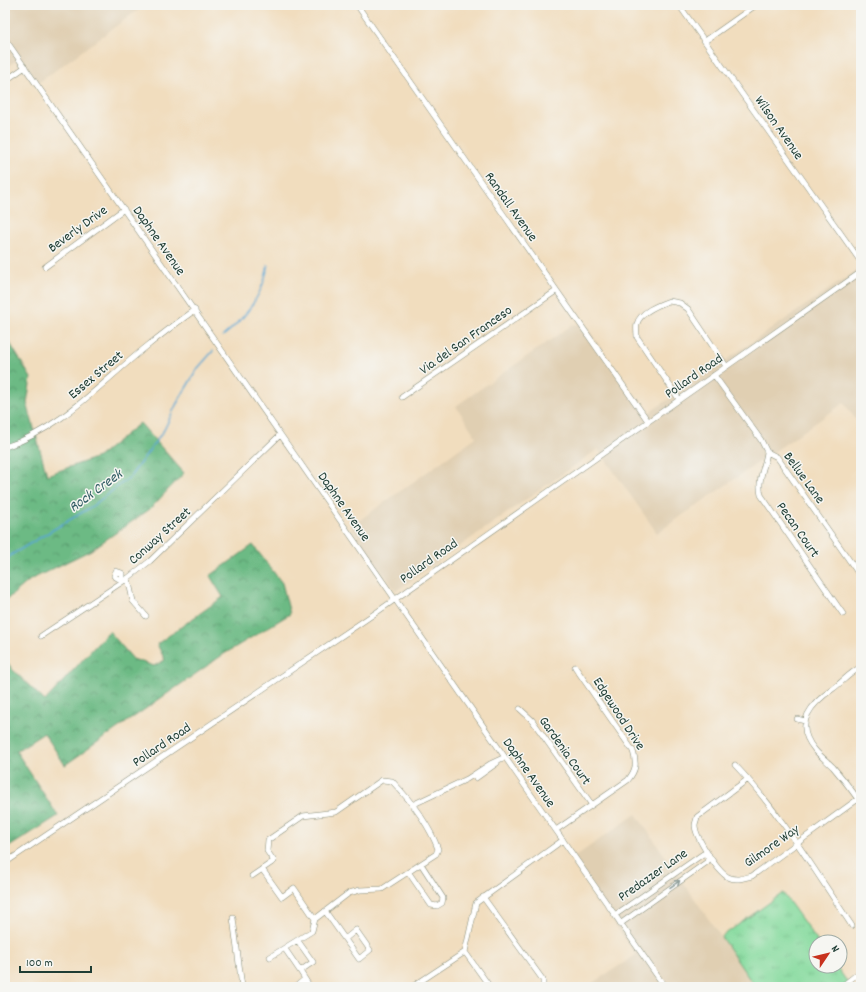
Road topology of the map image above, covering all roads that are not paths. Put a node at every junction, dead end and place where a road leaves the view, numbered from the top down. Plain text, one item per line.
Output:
1 (357, 5) edge
2 (679, 5) edge
3 (756, 5) edge
4 (5, 39) edge
5 (705, 41) junction
6 (25, 67) junction
7 (5, 81) edge
8 (124, 209) junction
9 (861, 262) edge
10 (44, 267) dead end
11 (861, 272) edge
12 (555, 290) junction
13 (195, 310) junction
14 (726, 366) junction
15 (714, 375) junction
16 (402, 397) dead end
17 (679, 399) junction
18 (648, 421) junction
19 (280, 435) junction
20 (5, 447) edge
21 (767, 452) junction
22 (861, 577) edge
23 (128, 578) junction
24 (395, 597) junction
25 (843, 614) dead end
26 (146, 616) dead end
27 (41, 636) dead end
28 (575, 667) dead end
29 (861, 667) edge
30 (520, 709) dead end
31 (797, 719) dead end
32 (805, 721) junction
33 (505, 757) junction
34 (735, 765) dead end
35 (748, 779) junction
36 (858, 798) junction
37 (861, 804) edge
38 (412, 805) junction
39 (592, 805) junction
40 (556, 830) junction
41 (563, 840) junction
42 (796, 842) junction
43 (709, 855) junction
44 (5, 863) edge
45 (421, 864) junction
46 (262, 869) junction
47 (409, 873) junction
48 (252, 876) dead end
49 (652, 888) junction
50 (658, 896) junction
51 (483, 897) junction
52 (325, 911) junction
53 (614, 915) junction
54 (233, 918) dead end
55 (315, 919) junction
56 (620, 924) junction
57 (852, 926) dead end
58 (345, 938) junction
59 (298, 941) junction
60 (285, 949) junction
61 (465, 952) junction
62 (270, 957) dead end
63 (300, 971) junction
64 (861, 971) edge
65 (305, 979) junction
66 (242, 987) edge
67 (295, 987) edge
68 (310, 987) edge
69 (412, 987) edge
70 (490, 987) edge
71 (543, 987) edge
72 (665, 987) edge
73 (841, 987) edge

1 - 12 street, Randall Avenue
2 - 5 street, Wilson Avenue
3 - 5 street
4 - 6 street, Daphne Avenue
5 - 9 street, Wilson Avenue
6 - 7 street
6 - 8 street, Daphne Avenue
8 - 10 street, Beverly Drive
8 - 13 street, Daphne Avenue
11 - 14 street, Pollard Road
12 - 16 street, Via del San Franceso
12 - 18 street, Randall Avenue
13 - 19 street, Daphne Avenue
13 - 20 street, Essex Street
14 - 15 street, Pollard Road
14 - 17 street
15 - 17 street, Pollard Road
15 - 21 street, Bellue Lane
17 - 18 street, Pollard Road
18 - 24 street, Pollard Road
19 - 23 street, Conway Street
19 - 24 street, Daphne Avenue
21 - 22 street, Bellue Lane
21 - 25 street, Pecan Court
23 - 26 street
23 - 27 street, Conway Street
24 - 33 street, Daphne Avenue
24 - 44 street, Pollard Road
28 - 39 street, Edgewood Drive
29 - 32 street
30 - 39 street, Gardenia Court
31 - 32 street
32 - 36 street
33 - 38 street
33 - 40 street, Daphne Avenue
34 - 35 street
35 - 42 street
35 - 43 street, Gilmore Way
36 - 37 street
36 - 42 street, Gilmore Way
38 - 45 street
38 - 46 street
39 - 40 street, Edgewood Drive
40 - 41 street, Daphne Avenue
41 - 51 street
41 - 53 street, Daphne Avenue
42 - 43 street, Gilmore Way
42 - 57 street
43 - 49 street, Predazzer Lane
50 -> 43 street, Predazzer Lane
45 - 47 street
45 - 47 street
46 - 48 street
46 - 55 street
47 - 52 street
49 - 50 street
49 - 53 street, Predazzer Lane
50 - 56 street, Predazzer Lane
51 - 61 street
51 - 71 street
52 - 55 street
52 - 58 street
53 - 56 street, Daphne Avenue
54 - 66 street
55 - 59 street
56 - 72 street, Daphne Avenue
58 - 58 street
59 - 60 street
59 - 63 street
60 - 62 street
60 - 63 street
61 - 69 street
61 - 70 street
63 - 65 street
64 - 73 street
65 - 67 street
65 - 68 street

